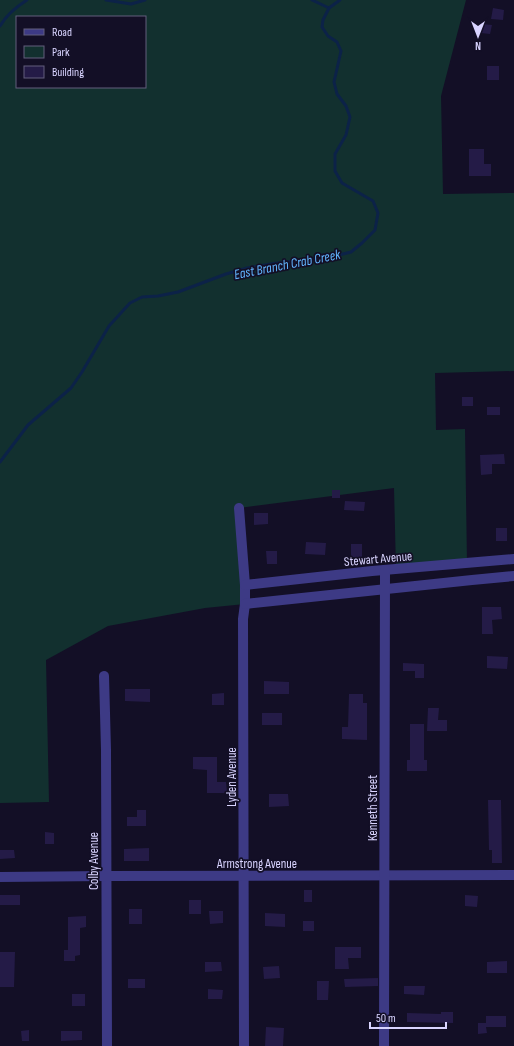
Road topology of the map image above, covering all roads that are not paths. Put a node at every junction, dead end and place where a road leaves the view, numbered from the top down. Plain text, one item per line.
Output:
1 (239, 508) dead end
2 (514, 560) edge
3 (384, 570) junction
4 (514, 576) edge
5 (245, 585) junction
6 (384, 590) junction
7 (245, 604) junction
8 (104, 676) dead end
9 (514, 875) edge
10 (106, 876) junction
11 (244, 876) junction
12 (384, 876) junction
13 (0, 877) edge
14 (107, 1046) edge
15 (244, 1046) edge
16 (384, 1046) edge

1 - 5 street, Lyden Avenue
2 - 3 street, Stewart Avenue
3 - 5 street, Stewart Avenue
3 - 6 street, Kenneth Street
4 - 6 street
5 - 7 street, Lyden Avenue
6 - 7 street
6 - 12 street, Kenneth Street
7 - 11 street, Lyden Avenue
8 - 10 street, Colby Avenue
9 - 12 street, Armstrong Avenue
10 - 11 street, Armstrong Avenue
10 - 13 street, Armstrong Avenue
10 - 14 street, Colby Avenue
11 - 12 street, Armstrong Avenue
11 - 15 street, Lyden Avenue
12 - 16 street, Kenneth Street

